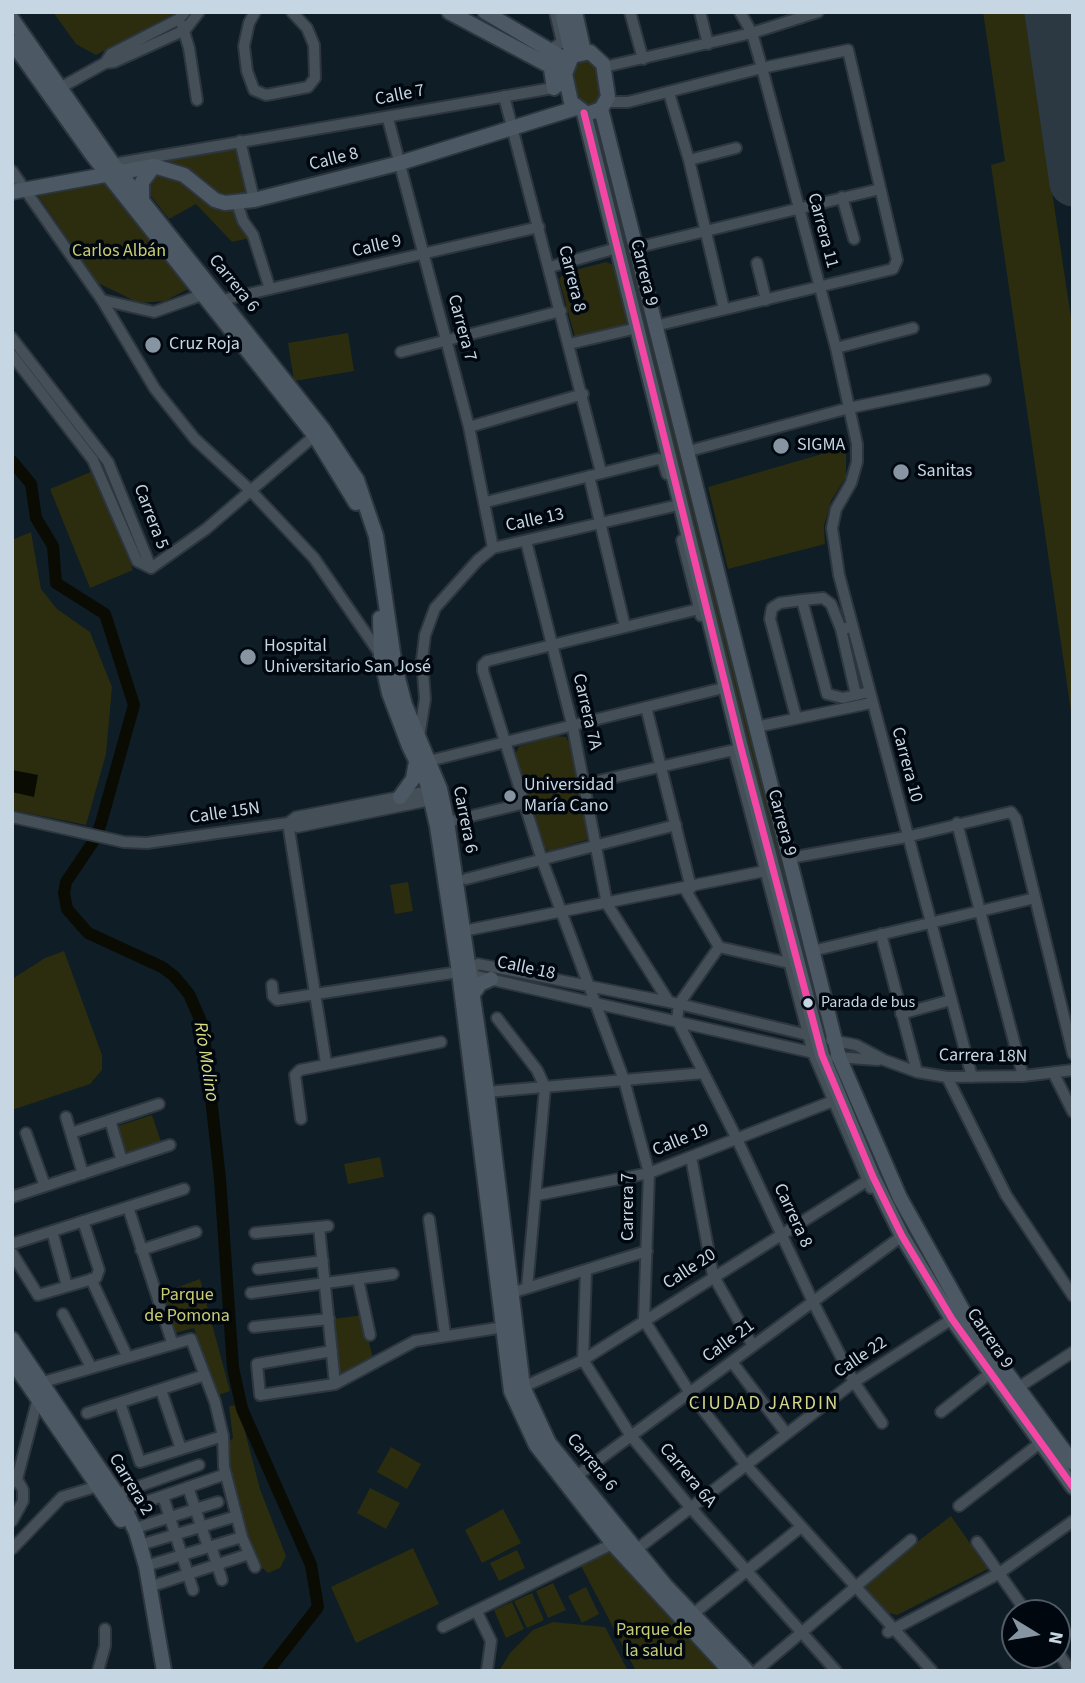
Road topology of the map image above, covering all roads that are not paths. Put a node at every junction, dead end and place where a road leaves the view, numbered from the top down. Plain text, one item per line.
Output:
1 (199, 12) edge
2 (255, 12) edge
3 (292, 12) edge
4 (449, 12) edge
5 (485, 12) edge
6 (555, 12) edge
7 (562, 12) edge
8 (575, 12) edge
9 (631, 12) edge
10 (700, 12) edge
11 (818, 12) edge
12 (747, 15) edge
13 (182, 16) edge
14 (12, 19) edge
15 (506, 24) junction
16 (185, 30) junction
17 (752, 33) junction
18 (498, 39) junction
19 (12, 42) edge
20 (708, 44) junction
21 (550, 50) junction
22 (643, 59) junction
23 (105, 63) junction
24 (604, 67) junction
25 (762, 68) junction
26 (568, 70) junction
27 (58, 89) junction
28 (669, 93) junction
29 (504, 96) junction
30 (197, 100) dead end
31 (604, 106) junction
32 (580, 111) junction
33 (388, 119) junction
34 (514, 129) junction
35 (240, 141) junction
36 (736, 148) dead end
37 (689, 160) junction
38 (400, 163) junction
39 (154, 166) junction
40 (110, 169) junction
41 (16, 184) edge
42 (880, 189) junction
43 (842, 197) junction
44 (254, 200) junction
45 (143, 203) junction
46 (237, 203) junction
47 (797, 208) junction
48 (539, 227) junction
49 (705, 233) junction
50 (853, 239) dead end
51 (617, 248) junction
52 (635, 248) junction
53 (423, 254) junction
54 (757, 263) dead end
55 (550, 267) junction
56 (819, 286) junction
57 (270, 289) junction
58 (202, 295) junction
59 (102, 300) junction
60 (222, 300) junction
61 (766, 300) junction
62 (724, 309) junction
63 (561, 311) junction
64 (655, 326) junction
65 (637, 328) junction
66 (913, 328) dead end
67 (12, 338) edge
68 (446, 340) junction
69 (569, 344) junction
70 (836, 348) junction
71 (401, 352) dead end
72 (12, 355) edge
73 (985, 380) dead end
74 (583, 394) junction
75 (849, 408) junction
76 (469, 427) junction
77 (319, 433) junction
78 (667, 446) junction
79 (689, 451) junction
80 (857, 463) joint
81 (601, 472) junction
82 (590, 476) junction
83 (669, 483) junction
84 (250, 490) junction
85 (486, 502) junction
86 (674, 506) junction
87 (601, 525) junction
88 (526, 541) junction
89 (494, 548) junction
90 (151, 568) junction
91 (802, 600) junction
92 (703, 608) junction
93 (625, 628) junction
94 (847, 628) junction
95 (706, 632) junction
96 (552, 646) junction
97 (717, 646) junction
98 (381, 656) junction
99 (723, 688) junction
100 (856, 695) junction
101 (870, 697) junction
102 (646, 707) junction
103 (796, 717) junction
104 (572, 726) junction
105 (759, 726) junction
106 (418, 740) junction
107 (505, 743) junction
108 (734, 750) junction
109 (422, 762) junction
110 (663, 766) junction
111 (585, 784) junction
112 (436, 795) junction
113 (400, 797) junction
114 (525, 803) junction
115 (12, 817) edge
116 (447, 822) junction
117 (957, 822) junction
118 (288, 823) junction
119 (676, 825) junction
120 (906, 837) junction
121 (596, 846) junction
122 (792, 858) junction
123 (542, 860) junction
124 (765, 871) junction
125 (466, 879) dead end
126 (688, 888) junction
127 (1035, 898) junction
128 (607, 904) junction
129 (981, 911) junction
130 (561, 913) junction
131 (930, 923) junction
132 (463, 931) junction
133 (881, 934) junction
134 (719, 947) junction
135 (814, 951) junction
136 (789, 962) junction
137 (464, 972) junction
138 (491, 979) junction
139 (272, 985) dead end
140 (588, 987) junction
141 (315, 994) junction
142 (473, 994) junction
143 (951, 1000) junction
144 (596, 1002) junction
145 (674, 1003) junction
146 (802, 1008) junction
147 (901, 1014) junction
148 (497, 1018) dead end
149 (677, 1020) junction
150 (783, 1029) junction
151 (812, 1036) junction
152 (834, 1040) junction
153 (441, 1042) dead end
154 (856, 1045) joint
155 (817, 1054) junction
156 (1073, 1054) edge
157 (839, 1057) junction
158 (884, 1060) junction
159 (326, 1063) junction
160 (1073, 1070) edge
161 (917, 1072) junction
162 (704, 1073) junction
163 (1054, 1074) junction
164 (1023, 1076) junction
165 (947, 1077) junction
166 (972, 1077) junction
167 (624, 1080) junction
168 (545, 1087) junction
169 (487, 1093) junction
170 (833, 1101) junction
171 (159, 1104) dead end
172 (1073, 1112) edge
173 (66, 1117) dead end
174 (301, 1119) dead end
175 (110, 1120) junction
176 (26, 1133) dead end
177 (71, 1133) junction
178 (736, 1137) junction
179 (170, 1145) dead end
180 (691, 1157) junction
181 (122, 1161) junction
182 (649, 1172) junction
183 (83, 1174) junction
184 (870, 1179) junction
185 (45, 1186) junction
186 (184, 1188) dead end
187 (538, 1195) junction
188 (12, 1197) edge
189 (128, 1207) junction
190 (429, 1219) dead end
191 (83, 1221) junction
192 (52, 1231) junction
193 (196, 1232) dead end
194 (255, 1233) dead end
195 (781, 1233) junction
196 (900, 1238) junction
197 (12, 1244) edge
198 (141, 1250) junction
199 (647, 1251) junction
200 (12, 1252) edge
201 (323, 1261) junction
202 (258, 1269) dead end
203 (586, 1271) junction
204 (393, 1274) dead end
205 (713, 1275) junction
206 (91, 1279) junction
207 (358, 1279) junction
208 (325, 1284) junction
209 (67, 1286) junction
210 (527, 1288) junction
211 (251, 1293) dead end
212 (511, 1293) junction
213 (1073, 1296) edge
214 (813, 1302) junction
215 (62, 1314) dead end
216 (328, 1319) junction
217 (644, 1321) junction
218 (950, 1321) junction
219 (254, 1327) dead end
220 (504, 1327) junction
221 (445, 1334) junction
222 (370, 1335) dead end
223 (12, 1339) edge
224 (172, 1342) junction
225 (753, 1346) junction
226 (332, 1351) junction
227 (1073, 1352) edge
228 (127, 1356) junction
229 (583, 1360) junction
230 (12, 1361) edge
231 (732, 1362) junction
232 (91, 1367) junction
233 (205, 1375) junction
234 (987, 1375) junction
235 (854, 1382) junction
236 (40, 1383) junction
237 (335, 1384) junction
238 (523, 1387) junction
239 (1016, 1389) junction
240 (161, 1390) junction
241 (690, 1392) junction
242 (37, 1402) junction
243 (120, 1403) junction
244 (941, 1412) dead end
245 (88, 1413) dead end
246 (882, 1423) dead end
247 (786, 1433) junction
248 (223, 1436) junction
249 (631, 1436) junction
250 (1039, 1445) junction
251 (181, 1449) junction
252 (745, 1464) junction
253 (1073, 1464) edge
254 (199, 1465) dead end
255 (226, 1474) junction
256 (578, 1475) junction
257 (15, 1481) edge
258 (98, 1486) junction
259 (1073, 1487) edge
260 (188, 1488) junction
261 (117, 1494) junction
262 (1073, 1494) edge
263 (163, 1496) junction
264 (218, 1502) dead end
265 (959, 1506) dead end
266 (690, 1507) junction
267 (125, 1509) junction
268 (195, 1509) junction
269 (237, 1516) junction
270 (170, 1518) junction
271 (12, 1521) edge
272 (1073, 1521) edge
273 (142, 1526) dead end
274 (201, 1526) junction
275 (802, 1527) junction
276 (175, 1534) junction
277 (242, 1537) junction
278 (911, 1540) dead end
279 (619, 1541) junction
280 (977, 1542) dead end
281 (148, 1544) dead end
282 (209, 1547) junction
283 (12, 1549) edge
284 (249, 1554) junction
285 (630, 1554) junction
286 (182, 1555) junction
287 (218, 1565) junction
288 (146, 1566) junction
289 (255, 1567) dead end
290 (746, 1571) junction
291 (188, 1574) junction
292 (998, 1574) junction
293 (222, 1580) dead end
294 (158, 1584) dead end
295 (854, 1587) junction
296 (193, 1590) dead end
297 (1017, 1599) edge
298 (477, 1612) junction
299 (692, 1614) junction
300 (443, 1627) dead end
301 (105, 1629) dead end
302 (892, 1630) junction
303 (800, 1633) junction
304 (98, 1671) edge
305 (157, 1671) edge
306 (164, 1671) edge
307 (487, 1671) edge
308 (730, 1671) edge
309 (747, 1671) edge
310 (757, 1671) edge
311 (836, 1671) edge
312 (932, 1671) edge

1 - 16 street
2 - 3 street
4 - 18 main road
5 - 15 main road
6 - 21 street
7 - 26 main road
8 - 26 main road
9 - 22 street
10 - 20 street
11 - 17 street
12 - 17 street, Carrera 11
13 - 16 street
13 - 23 street
14 - 27 main road, Carrera 6
15 - 18 main road
15 - 21 main road
16 - 23 street
16 - 30 street
17 - 20 street
17 - 25 street, Carrera 11
18 - 26 main road
19 - 40 main road, Carrera 6
20 - 22 street
21 - 26 main road
22 - 24 street
23 - 27 street
24 - 26 main road
24 - 31 main road, Carrera 9
25 - 28 street
25 - 42 street
25 - 47 street, Carrera 11
26 - 29 street, Calle 7
26 - 32 main road, Carrera 9
27 - 40 main road, Carrera 6
28 - 31 street
28 - 37 street
29 - 33 street, Calle 7
29 - 34 street, Carrera 8
31 - 32 main road, Calle 8
31 - 52 main road, Carrera 9
32 - 34 main road, Calle 8
32 - 51 main road, Carrera 9
33 - 35 street, Calle 7
33 - 38 street, Carrera 7
34 - 38 main road, Calle 8
34 - 48 street, Carrera 8
35 - 40 street, Calle 7
35 - 44 street
36 - 37 street
37 - 49 street
38 - 44 main road, Calle 8
38 - 53 street, Carrera 7
39 - 40 main road, Calle 8
39 - 45 main road
39 - 46 main road, Calle 8
40 - 41 main road
40 - 41 main road
40 - 45 main road, Carrera 6
40 - 58 main road, Carrera 6
41 - 59 street, Carrera 6
42 - 43 street
42 - 56 street
43 - 47 street
43 - 50 street
44 - 46 main road, Calle 8
45 - 60 main road, Carrera 6
46 - 57 street
47 - 49 street
47 - 56 street, Carrera 11
48 - 53 street, Calle 9
48 - 55 street, Carrera 8
49 - 52 street
49 - 62 street
51 - 55 street
51 - 65 main road, Carrera 9
52 - 64 main road, Carrera 9
53 - 57 street, Calle 9
53 - 68 street, Carrera 7
54 - 61 street
55 - 63 street, Carrera 8
56 - 61 street
56 - 70 street, Carrera 11
57 - 60 street, Calle 9
58 - 59 street
58 - 77 main road, Carrera 6
59 - 84 street, Carrera 6
60 - 77 main road, Carrera 6
61 - 62 street
62 - 64 street
63 - 68 street
63 - 69 street, Carrera 8
64 - 79 main road, Carrera 9
65 - 69 street
65 - 78 main road, Carrera 9
66 - 70 street
67 - 90 street, Carrera 5
68 - 71 street
68 - 76 street, Carrera 7
69 - 74 street, Carrera 8
70 - 75 street, Carrera 11
72 - 90 street, Carrera 5
73 - 75 street
74 - 76 street
74 - 81 street, Carrera 8
75 - 79 street
75 - 80 street, Carrera 11
76 - 85 street, Carrera 7
77 - 84 street
77 - 98 main road, Carrera 6
77 - 106 main road, Carrera 6
78 - 83 street
78 - 92 main road, Carrera 9
79 - 105 main road, Carrera 9
80 - 94 street, Carrera 10
81 - 82 street
81 - 83 street
82 - 85 street
82 - 87 street
83 - 86 street
84 - 90 street
84 - 98 street, Carrera 6
85 - 89 street, Carrera 7
86 - 87 street, Calle 13
86 - 92 street
87 - 88 street, Calle 13
87 - 93 street
88 - 89 street, Calle 13
88 - 96 street, Carrera 7A
89 - 106 street, Calle 13
91 - 94 street
91 - 100 street
91 - 103 street
92 - 93 street
92 - 95 street
92 - 97 main road, Carrera 9
93 - 96 street
94 - 100 street
94 - 101 street, Carrera 10
95 - 97 main road
95 - 99 street
96 - 104 street, Carrera 7A
96 - 107 street, Carrera 7
97 - 99 main road, Carrera 9
98 - 109 main road, Carrera 6
99 - 102 street
99 - 108 street
99 - 151 main road, Carrera 9
100 - 101 street
101 - 103 street
101 - 120 street, Carrera 10
102 - 104 street
102 - 110 street
103 - 105 street
104 - 107 street
104 - 111 street, Carrera 7A
105 - 122 main road, Carrera 9
106 - 109 main road, Carrera 6
107 - 109 street
107 - 114 street, Carrera 7
108 - 110 street
108 - 124 street
109 - 112 main road, Carrera 6
109 - 113 main road
110 - 111 street
110 - 119 street
111 - 121 street, Carrera 7A
112 - 113 street
112 - 116 main road, Carrera 6
112 - 118 street, Calle 15N
112 - 137 main road, Carrera 6
113 - 118 street
114 - 116 street
114 - 123 street, Carrera 7
115 - 118 street, Calle 15N
116 - 132 main road, Carrera 6
117 - 120 street
117 - 127 street
117 - 129 street
118 - 141 street
119 - 121 street
119 - 126 street
120 - 122 street
120 - 131 street, Carrera 10
121 - 123 street
121 - 128 street, Carrera 7A
122 - 135 main road, Carrera 9
123 - 125 street
123 - 130 street, Carrera 7
124 - 126 street
124 - 136 street
126 - 128 street
126 - 134 street
127 - 129 street
127 - 156 street
128 - 130 street
128 - 145 street, Carrera 7A
129 - 131 street
129 - 164 street
130 - 132 street
130 - 140 street, Carrera 7
131 - 133 street
131 - 143 street, Carrera 10
132 - 137 main road, Carrera 6
133 - 135 street
133 - 147 street
134 - 136 street
134 - 145 street
135 - 152 main road, Carrera 9
136 - 146 street
137 - 138 street, Calle 18
137 - 140 street, Calle 18
137 - 141 street
137 - 142 main road, Carrera 6
137 - 220 main road, Carrera 6
138 - 142 main road
138 - 144 street, Calle 18
139 - 141 street
140 - 144 street, Carrera 7
140 - 145 street, Calle 18
141 - 159 street
142 - 169 main road, Carrera 6
143 - 147 street
143 - 166 street, Carrera 10
144 - 149 street, Calle 18
144 - 167 street, Carrera 7
145 - 149 street
145 - 150 street, Calle 18
146 - 150 street
146 - 151 street
147 - 161 street
148 - 168 street
149 - 155 street, Calle 18
149 - 162 street, Carrera 8
150 - 151 street, Calle 18
151 - 152 street, Calle 18
151 - 155 main road, Carrera 9
152 - 154 street, Calle 18
152 - 157 main road, Carrera 9
153 - 159 street
154 - 158 street, Carrera 18N
155 - 157 street, Calle 18
155 - 170 street
155 - 184 main road, Carrera 9
157 - 158 street, Calle 18
157 - 239 main road, Carrera 9
158 - 161 street, Carrera 18N
159 - 174 street
160 - 163 street, Carrera 18N
161 - 165 street, Carrera 18N
162 - 167 street
162 - 178 street, Carrera 8
163 - 164 street, Carrera 18N
163 - 172 street
164 - 166 street, Carrera 18N
165 - 166 street, Carrera 18N
165 - 213 street
167 - 168 street
167 - 182 street, Carrera 7
168 - 169 street
168 - 187 street
169 - 212 main road, Carrera 6
170 - 178 street, Calle 19
170 - 184 street
171 - 175 street
173 - 177 street
175 - 177 street
175 - 181 street
176 - 185 street
177 - 183 street
178 - 180 street, Calle 19
178 - 195 street, Carrera 8
179 - 181 street
180 - 182 street, Calle 19
180 - 205 street
181 - 183 street
182 - 187 street, Calle 19
182 - 199 street, Carrera 7
183 - 185 street
184 - 195 street, Calle 20
184 - 196 main road, Carrera 9
185 - 188 street
186 - 189 street
187 - 210 street
189 - 191 street
189 - 198 street
190 - 221 street
191 - 192 street
191 - 206 street
192 - 197 street
192 - 209 street
193 - 198 street
194 - 201 street
195 - 205 street, Calle 20
195 - 214 street, Carrera 8
196 - 214 street, Calle 21
196 - 218 main road, Carrera 9
198 - 224 street
199 - 203 street
199 - 217 street, Carrera 7
200 - 209 street
201 - 202 street
201 - 208 street
203 - 210 street
203 - 229 street
204 - 207 street
205 - 217 street, Calle 20
205 - 225 street
206 - 209 street
206 - 228 street
207 - 208 street
207 - 222 street
208 - 211 street
208 - 216 street
210 - 212 street
212 - 238 main road, Carrera 6
214 - 225 street, Calle 21
214 - 235 street, Carrera 8
215 - 232 street
216 - 219 street
216 - 226 street
217 - 229 street, Calle 20
217 - 241 street
218 - 234 main road, Carrera 9
218 - 235 street, Calle 22
220 - 221 street
220 - 279 main road, Carrera 6
221 - 237 street
223 - 236 main road, Carrera 2
224 - 228 street
224 - 233 street
225 - 231 street, Calle 21
226 - 237 street
226 - 237 street
227 - 239 street
228 - 232 street
229 - 238 street, Calle 20
229 - 249 street, Carrera 6A
230 - 242 main road, Carrera 2
231 - 241 street, Calle 21
231 - 247 street
232 - 236 street
233 - 240 street
233 - 248 street
234 - 244 street
234 - 250 main road, Carrera 9
235 - 246 street, Carrera 8
235 - 247 street, Calle 22
236 - 261 main road, Carrera 2
238 - 256 main road, Carrera 6
239 - 253 main road, Carrera 9
240 - 243 street
240 - 251 street
241 - 249 street, Calle 21
241 - 252 street
242 - 257 street
242 - 258 main road, Carrera 2
243 - 245 street
243 - 251 street
247 - 252 street, Calle 22
248 - 251 street
248 - 255 street
249 - 256 street, Calle 21
249 - 266 street, Carrera 6A
250 - 259 main road, Carrera 9
250 - 262 street
250 - 265 street
252 - 266 street, Calle 22
252 - 275 street
254 - 261 street
255 - 260 street
255 - 269 street
256 - 279 main road, Carrera 6
257 - 271 street
258 - 283 street
258 - 305 main road, Carrera 2
260 - 263 street
260 - 268 street
261 - 267 main road, Carrera 2
263 - 267 street
263 - 270 street
264 - 268 street
266 - 285 street, Calle 22
266 - 290 street, Carrera 6A
267 - 288 main road, Carrera 2
268 - 270 street
268 - 274 street
269 - 274 street
269 - 277 street
270 - 273 street
270 - 276 street
272 - 292 street
274 - 276 street
274 - 282 street
275 - 290 street
275 - 295 street
276 - 281 street
276 - 286 street
277 - 282 street
277 - 284 street
278 - 295 street
279 - 285 main road, Carrera 6
279 - 298 street
280 - 292 street
282 - 286 street
282 - 287 street
284 - 287 street
284 - 289 street
285 - 299 main road, Carrera 6
285 - 308 main road, Carrera 6
286 - 288 street
286 - 291 street
287 - 291 street
287 - 293 street
288 - 306 main road, Carrera 2
290 - 299 street
290 - 303 street, Carrera 6A
291 - 294 street
291 - 296 street
292 - 297 street
292 - 302 street
295 - 302 street
295 - 303 street
298 - 300 street
298 - 307 street
299 - 309 main road, Carrera 6
301 - 304 street
302 - 312 street
303 - 310 street
303 - 311 street, Carrera 6A

